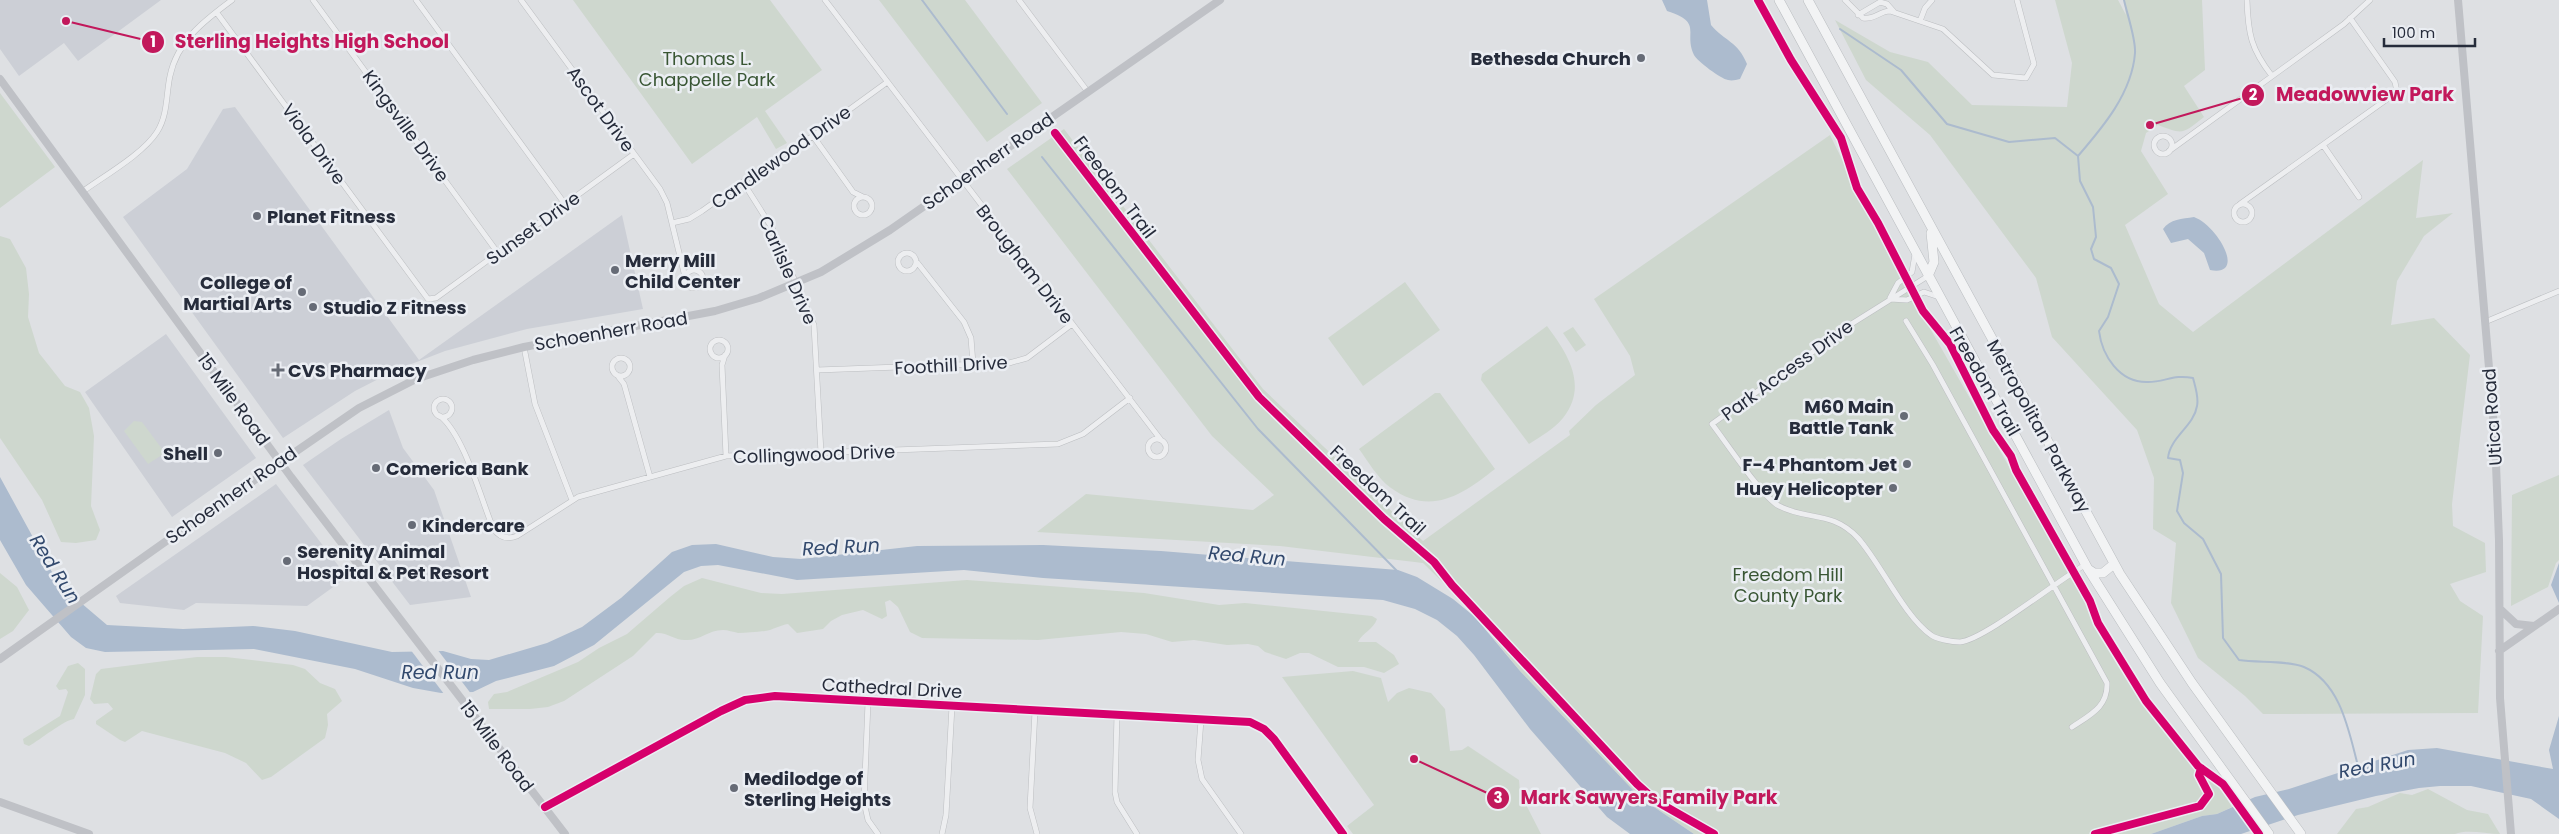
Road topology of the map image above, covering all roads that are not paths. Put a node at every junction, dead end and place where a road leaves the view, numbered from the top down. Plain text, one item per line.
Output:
1 (232, 0) edge
2 (313, 0) edge
3 (416, 0) edge
4 (520, 0) edge
5 (825, 0) edge
6 (1019, 0) edge
7 (1220, 0) edge
8 (1779, 0) edge
9 (1808, 0) edge
10 (1845, 0) edge
11 (1932, 0) edge
12 (2017, 0) edge
13 (2247, 0) edge
14 (2370, 0) edge
15 (2458, 0) edge
16 (1894, 12) junction
17 (217, 13) junction
18 (1858, 15) junction
19 (2350, 18) junction
20 (1920, 20) junction
21 (2272, 76) junction
22 (0, 79) edge
23 (886, 82) junction
24 (1088, 92) junction
25 (813, 136) junction
26 (2170, 140) junction
27 (2182, 142) junction
28 (2323, 145) junction
29 (2170, 151) junction
30 (634, 154) junction
31 (960, 180) junction
32 (743, 182) junction
33 (82, 192) junction
34 (853, 192) junction
35 (863, 197) junction
36 (2251, 197) junction
37 (2359, 197) dead end
38 (854, 203) junction
39 (565, 204) junction
40 (2240, 204) junction
41 (2251, 208) junction
42 (672, 223) junction
43 (1930, 225) junction
44 (1914, 250) junction
45 (498, 252) junction
46 (916, 261) junction
47 (683, 266) junction
48 (911, 270) junction
49 (922, 270) junction
50 (691, 271) junction
51 (1928, 276) junction
52 (686, 278) junction
53 (796, 283) junction
54 (2559, 291) edge
55 (1940, 297) junction
56 (1890, 299) junction
57 (430, 300) joint
58 (1906, 321) dead end
59 (2484, 322) junction
60 (1072, 324) junction
61 (524, 347) junction
62 (725, 355) junction
63 (715, 356) junction
64 (974, 364) junction
65 (722, 365) junction
66 (817, 370) junction
67 (627, 373) junction
68 (617, 375) junction
69 (624, 384) junction
70 (1130, 398) junction
71 (450, 413) junction
72 (440, 416) junction
73 (447, 424) junction
74 (1154, 432) junction
75 (1161, 440) junction
76 (1151, 442) junction
77 (820, 453) junction
78 (726, 456) junction
79 (280, 462) junction
80 (650, 477) junction
81 (572, 500) junction
82 (2114, 564) junction
83 (2086, 567) junction
84 (2052, 585) junction
85 (2559, 609) edge
86 (2501, 610) junction
87 (2534, 626) junction
88 (2499, 651) junction
89 (0, 659) edge
90 (868, 702) junction
91 (952, 706) junction
92 (1035, 711) junction
93 (1117, 714) junction
94 (1201, 720) junction
95 (2072, 727) dead end
96 (0, 802) edge
97 (545, 807) junction
98 (2298, 830) edge
99 (2510, 831) edge
100 (89, 834) edge
101 (565, 834) edge
102 (878, 834) edge
103 (942, 834) edge
104 (1037, 834) edge
105 (1137, 834) edge
106 (1241, 834) edge
107 (1343, 834) edge
108 (2269, 834) edge

1 - 17 street
2 - 45 street, Kingsville Drive
3 - 39 street
4 - 30 street, Ascot Drive
5 - 23 street, Brougham Drive
6 - 24 street
7 - 24 main road, Schoenherr Road
8 - 44 main road, Metropolitan Parkway
9 - 43 main road, Metropolitan Parkway
10 - 18 street
11 - 20 street
12 - 20 street
13 - 21 street
14 - 19 street
15 - 59 main road, Utica Road
16 - 18 street
16 - 18 street
16 - 20 street
17 - 33 street
17 - 57 street, Viola Drive
19 - 21 street
19 - 28 street
21 - 27 street
22 - 33 main road, 15 Mile Road
23 - 25 street, Candlewood Drive
23 - 31 street, Brougham Drive
24 - 31 main road, Schoenherr Road
25 - 32 street, Candlewood Drive
25 - 34 street
26 - 27 street
26 - 29 street
26 - 29 street
27 - 29 street
28 - 36 street
28 - 37 street
30 - 39 street, Sunset Drive
30 - 42 street, Ascot Drive
31 - 53 main road, Schoenherr Road
31 - 60 street, Brougham Drive
32 - 42 street, Candlewood Drive
32 - 53 street, Carlisle Drive
33 - 79 main road, 15 Mile Road
34 - 35 street
34 - 38 street
35 - 38 street
35 - 38 street
36 - 40 street
36 - 41 street
39 - 45 street, Sunset Drive
40 - 41 street
40 - 41 street
42 - 47 street, Ascot Drive
43 - 51 main road
43 - 82 main road, Metropolitan Parkway
44 - 51 main road, Metropolitan Parkway
44 - 56 street, Park Access Drive
45 - 57 street, Sunset Drive
46 - 48 street
46 - 48 street
46 - 49 street
47 - 50 street
47 - 52 street, Ascot Drive
48 - 49 street
49 - 64 street
50 - 52 street
50 - 52 street
51 - 55 main road, Metropolitan Parkway
51 - 56 street, Park Access Drive
53 - 61 main road, Schoenherr Road
53 - 66 street, Carlisle Drive
54 - 59 street
55 - 56 street
55 - 83 main road, Metropolitan Parkway
56 - 84 street, Park Access Drive
58 - 84 street
59 - 86 main road, Utica Road
60 - 64 street, Foothill Drive
60 - 70 street, Brougham Drive
61 - 79 main road, Schoenherr Road
61 - 81 street
62 - 63 street
62 - 63 street
62 - 65 street
63 - 65 street
64 - 66 street, Foothill Drive
65 - 78 street
66 - 77 street, Carlisle Drive
67 - 68 street
67 - 68 street
67 - 69 street
68 - 69 street
69 - 80 street
70 - 74 street, Brougham Drive
70 - 77 street, Collingwood Drive
71 - 72 street
71 - 72 street
71 - 73 street
72 - 73 street
73 - 81 street, Collingwood Drive
74 - 75 street, Brougham Drive
74 - 76 street
75 - 76 street
75 - 76 street
77 - 78 street, Collingwood Drive
78 - 80 street, Collingwood Drive
79 - 89 main road, Schoenherr Road
79 - 97 main road, 15 Mile Road
80 - 81 street, Collingwood Drive
82 - 83 main road
82 - 98 main road, Metropolitan Parkway
83 - 84 street, Park Access Drive
83 - 108 main road, Metropolitan Parkway
84 - 95 street
85 - 87 main road
86 - 87 main road
86 - 88 main road, Utica Road
87 - 88 main road
88 - 99 main road, Utica Road
90 - 91 street, Cathedral Drive
90 - 97 street, Cathedral Drive
90 - 102 street
91 - 92 street, Cathedral Drive
91 - 103 street
92 - 93 street, Cathedral Drive
92 - 104 street
93 - 94 street, Cathedral Drive
93 - 105 street
94 - 106 street
94 - 107 street, Cathedral Drive
96 - 100 main road
97 - 101 main road, 15 Mile Road

